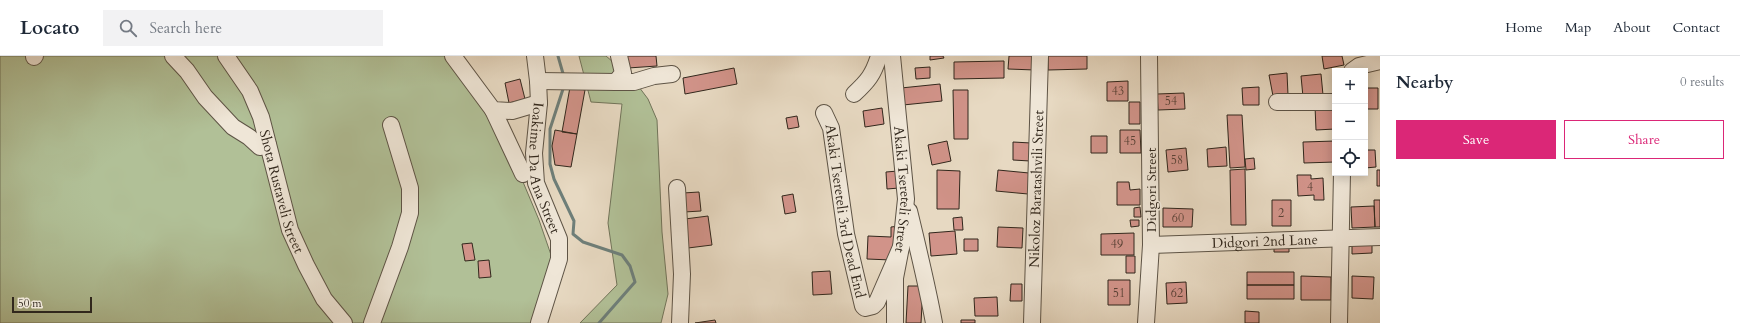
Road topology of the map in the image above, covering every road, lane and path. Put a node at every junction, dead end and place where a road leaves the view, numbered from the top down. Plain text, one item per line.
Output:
1 (173, 56) edge
2 (226, 56) edge
3 (453, 56) edge
4 (535, 56) edge
5 (618, 56) edge
6 (879, 56) edge
7 (892, 56) edge
8 (1040, 56) edge
9 (1149, 56) edge
10 (1380, 61) edge
11 (1356, 68) edge
12 (672, 74) dead end
13 (538, 81) junction
14 (616, 82) junction
15 (854, 94) dead end
16 (1277, 102) dead end
17 (1332, 102) edge
18 (539, 103) junction
19 (493, 110) junction
20 (824, 114) dead end
21 (390, 125) dead end
22 (268, 145) junction
23 (523, 174) dead end
24 (1342, 176) edge
25 (677, 188) dead end
26 (906, 199) junction
27 (1380, 237) edge
28 (1340, 238) junction
29 (1151, 244) junction
30 (902, 247) junction
31 (344, 323) edge
32 (372, 323) edge
33 (539, 323) edge
34 (680, 323) edge
35 (894, 323) edge
36 (934, 323) edge
37 (1032, 323) edge
38 (1146, 323) edge
39 (1339, 323) edge

1 - 22 street
2 - 22 street, Shota Rustaveli Street
3 - 19 street
4 - 13 street, Ioakime Da Ana Street
5 - 14 street
6 - 15 street
7 - 26 street, Akaki Tsereteli Street
8 - 37 street, Nikoloz Baratashvili Street
9 - 29 street, Didgori Street
10 - 11 street
12 - 14 street
13 - 14 street
13 - 18 street, Ioakime Da Ana Street
16 - 17 street
18 - 19 street
18 - 33 street, Ioakime Da Ana Street
19 - 23 street
20 - 30 street, Akaki Tsereteli 3rd Dead End
21 - 32 street
22 - 31 street, Shota Rustaveli Street
24 - 28 street
25 - 34 street
26 - 30 street, Akaki Tsereteli Street
26 - 36 street
27 - 28 street, Didgori 2nd Lane
28 - 29 street, Didgori 2nd Lane
28 - 39 street
29 - 38 street, Didgori Street
30 - 35 street, Akaki Tsereteli Street

